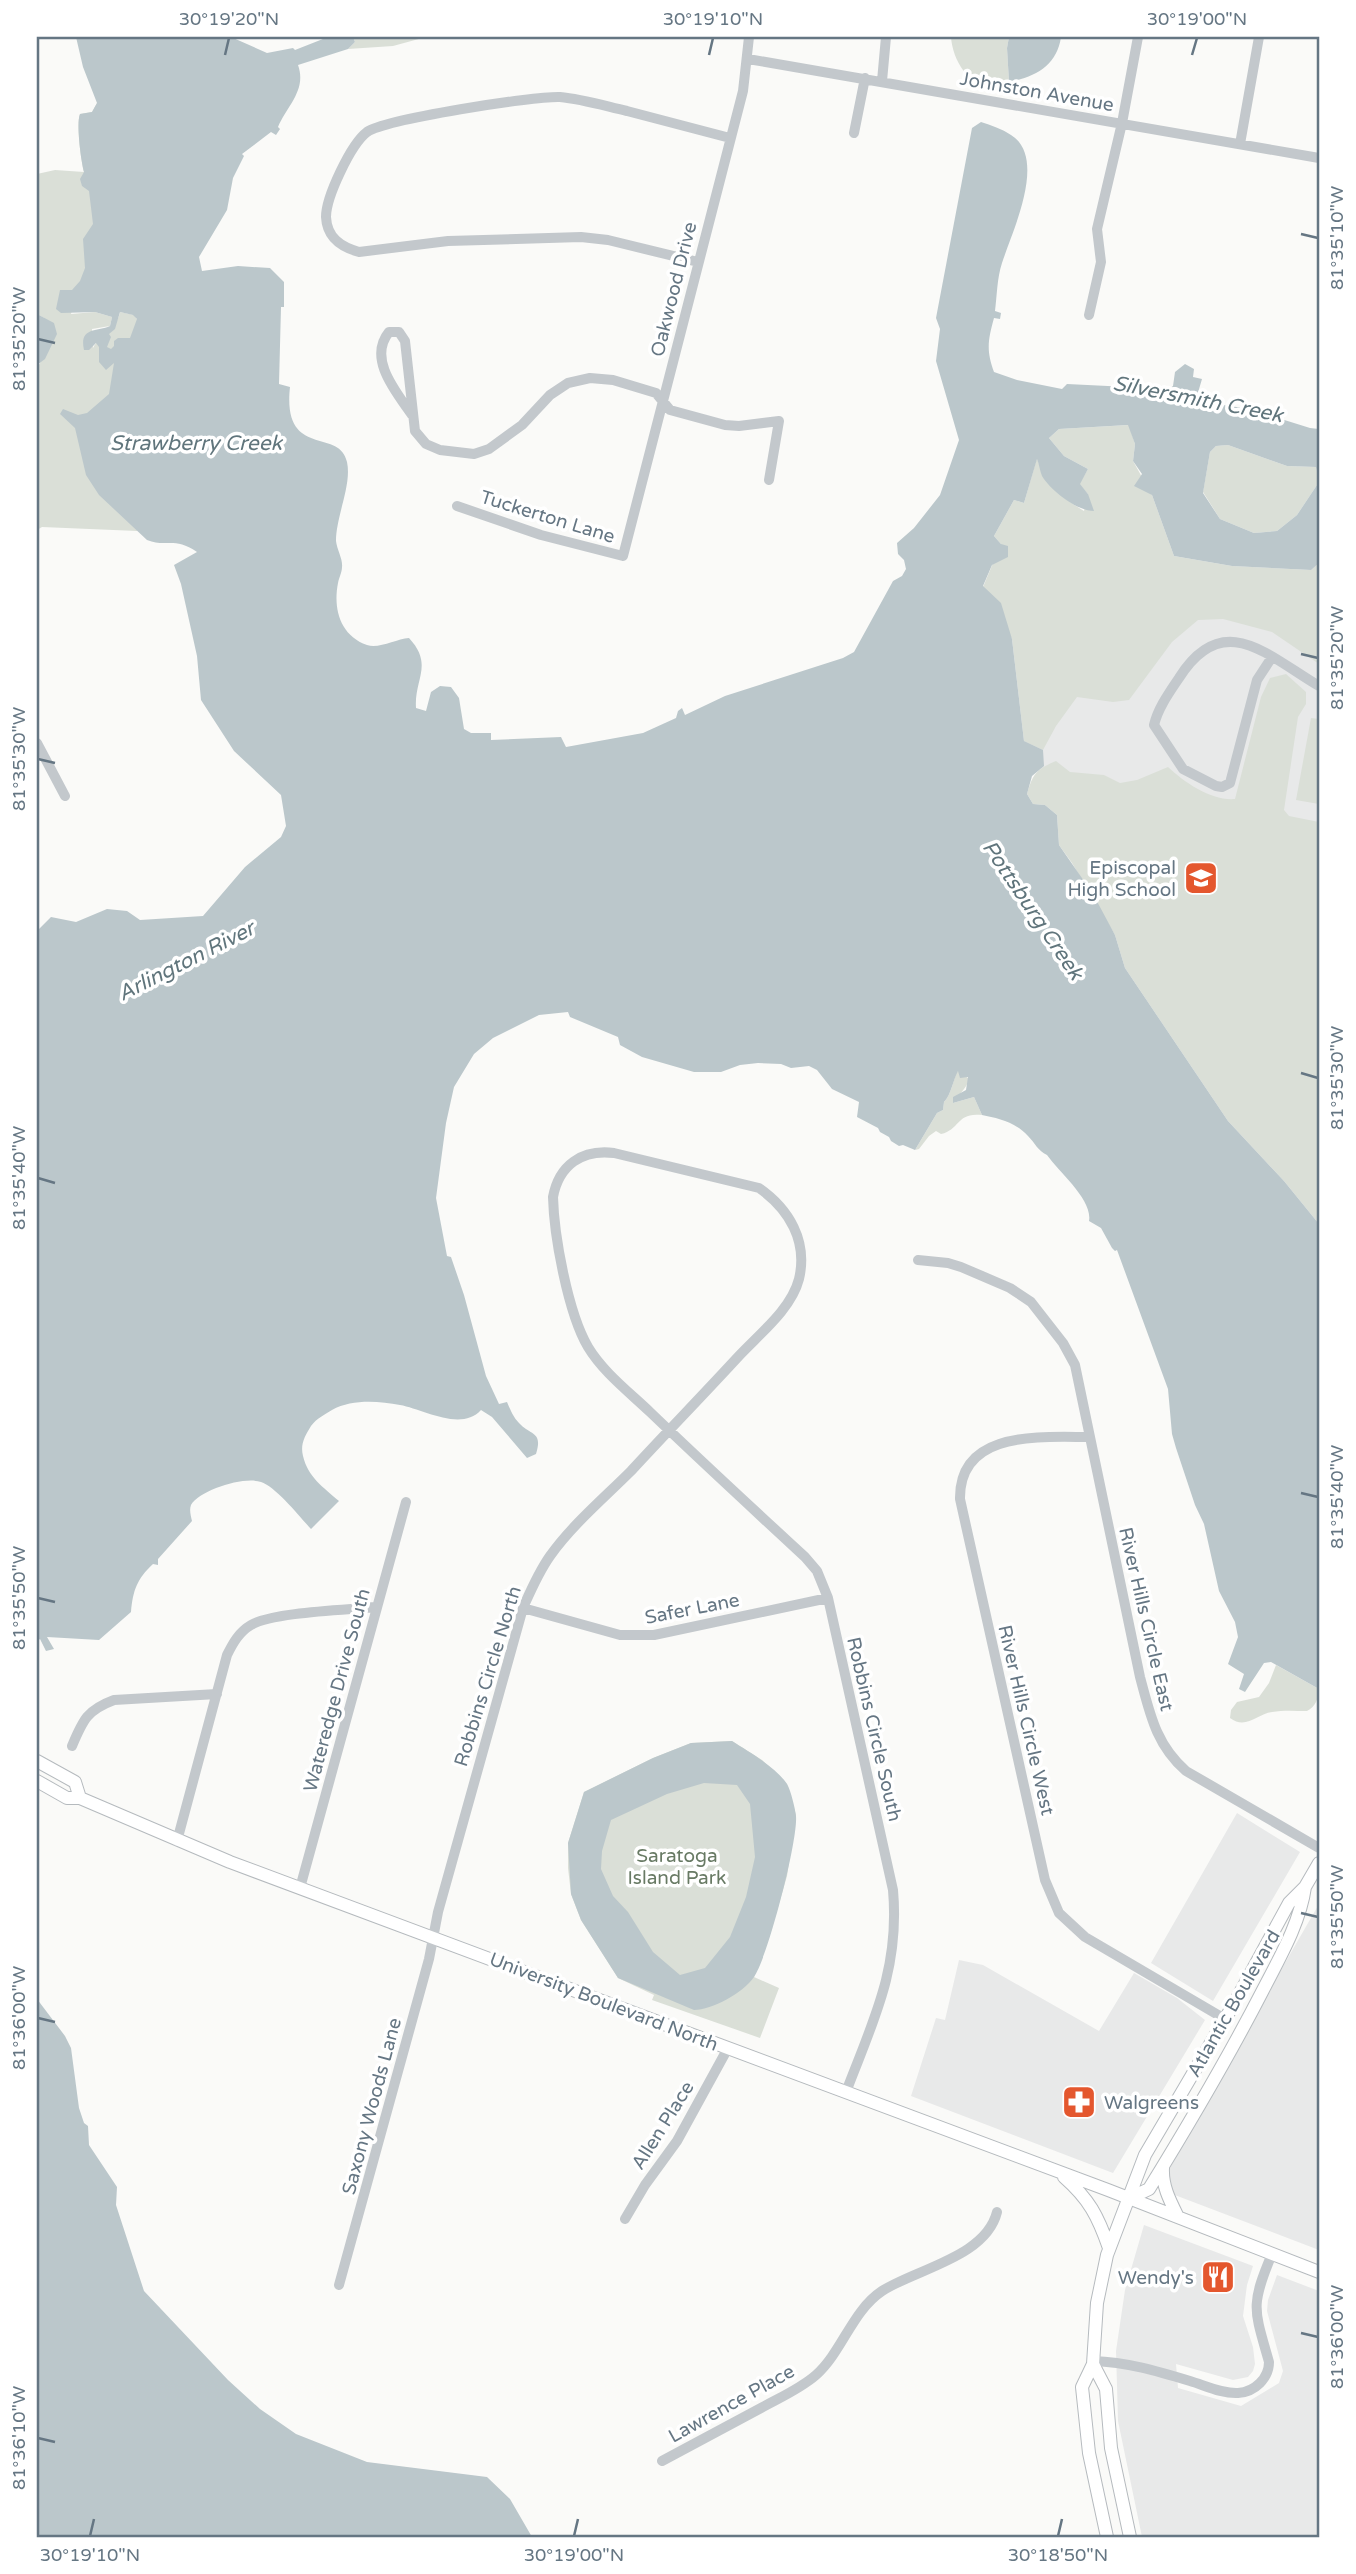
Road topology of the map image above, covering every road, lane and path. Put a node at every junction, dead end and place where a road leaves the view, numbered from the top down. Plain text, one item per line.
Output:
1 (749, 37) edge
2 (886, 37) edge
3 (1138, 37) edge
4 (1259, 37) edge
5 (748, 59) junction
6 (865, 78) junction
7 (882, 81) junction
8 (1122, 123) junction
9 (854, 133) dead end
10 (730, 138) junction
11 (1240, 144) junction
12 (1319, 158) edge
13 (698, 261) junction
14 (1089, 315) dead end
15 (663, 402) junction
16 (412, 415) junction
17 (769, 480) dead end
18 (457, 506) dead end
19 (626, 550) joint
20 (1272, 657) junction
21 (1319, 686) edge
22 (37, 743) edge
23 (42, 761) edge
24 (65, 796) dead end
25 (800, 1243) joint
26 (918, 1260) dead end
27 (669, 1430) junction
28 (1088, 1437) junction
29 (407, 1502) dead end
30 (828, 1598) junction
31 (376, 1606) junction
32 (523, 1608) junction
33 (217, 1695) junction
34 (72, 1746) dead end
35 (37, 1761) edge
36 (37, 1781) edge
37 (80, 1798) junction
38 (177, 1841) junction
39 (1319, 1848) edge
40 (1319, 1863) edge
41 (1305, 1887) junction
42 (300, 1888) junction
43 (433, 1937) junction
44 (1225, 2019) junction
45 (728, 2048) junction
46 (846, 2092) junction
47 (1163, 2166) junction
48 (1058, 2172) junction
49 (1130, 2198) junction
50 (997, 2212) dead end
51 (1178, 2217) junction
52 (625, 2219) dead end
53 (1110, 2248) junction
54 (1272, 2254) junction
55 (1319, 2272) edge
56 (339, 2284) dead end
57 (1093, 2363) junction
58 (662, 2461) dead end
59 (1107, 2537) edge
60 (1130, 2537) edge

1 - 5 street, Oakwood Drive
2 - 7 street
3 - 8 street
4 - 11 street
5 - 6 street, Johnston Avenue
5 - 10 street, Oakwood Drive
6 - 7 street, Johnston Avenue
6 - 9 street
7 - 8 street, Johnston Avenue
8 - 11 street, Johnston Avenue
8 - 14 street
10 - 13 street, Oakwood Drive
10 - 13 street
11 - 12 street, Johnston Avenue
13 - 15 street, Oakwood Drive
15 - 16 street
15 - 17 street
15 - 19 street, Oakwood Drive
16 - 16 street
18 - 19 street, Tuckerton Lane
20 - 20 street
20 - 21 street
22 - 23 street
23 - 24 street
25 - 27 street, Robbins Circle North
25 - 27 street, Robbins Circle South
26 - 28 street, River Hills Circle East
27 - 30 street, Robbins Circle South
27 - 32 street, Robbins Circle North
28 - 39 street, River Hills Circle East
28 - 44 street, River Hills Circle West
29 - 31 street, Wateredge Drive South
30 - 32 street, Safer Lane
30 - 46 street, Robbins Circle South
31 - 33 street
31 - 42 street, Wateredge Drive South
32 - 43 street, Robbins Circle North
33 - 34 street
33 - 38 street
35 - 37 main road, University Boulevard North
36 - 37 main road, University Boulevard North
37 - 38 main road, University Boulevard North
38 - 42 main road, University Boulevard North
40 - 41 main road, Atlantic Boulevard
41 - 44 main road, Atlantic Boulevard
41 - 47 main road, Atlantic Boulevard
42 - 43 main road, University Boulevard North
43 - 45 main road, University Boulevard North
43 - 56 street, Saxony Woods Lane
44 - 49 main road, Atlantic Boulevard
45 - 46 main road, University Boulevard North
45 - 52 street, Allen Place
46 - 48 main road, University Boulevard North
47 - 49 main road, Atlantic Boulevard
47 - 51 main road
48 - 49 main road, University Boulevard North
48 - 53 main road
49 - 51 main road, University Boulevard North
49 - 53 main road, Atlantic Boulevard
50 - 58 street, Lawrence Place
51 - 54 main road, University Boulevard North
53 - 57 main road, Atlantic Boulevard
54 - 55 main road, University Boulevard North
54 - 57 street
57 - 59 main road, Atlantic Boulevard
57 - 60 main road, Atlantic Boulevard

